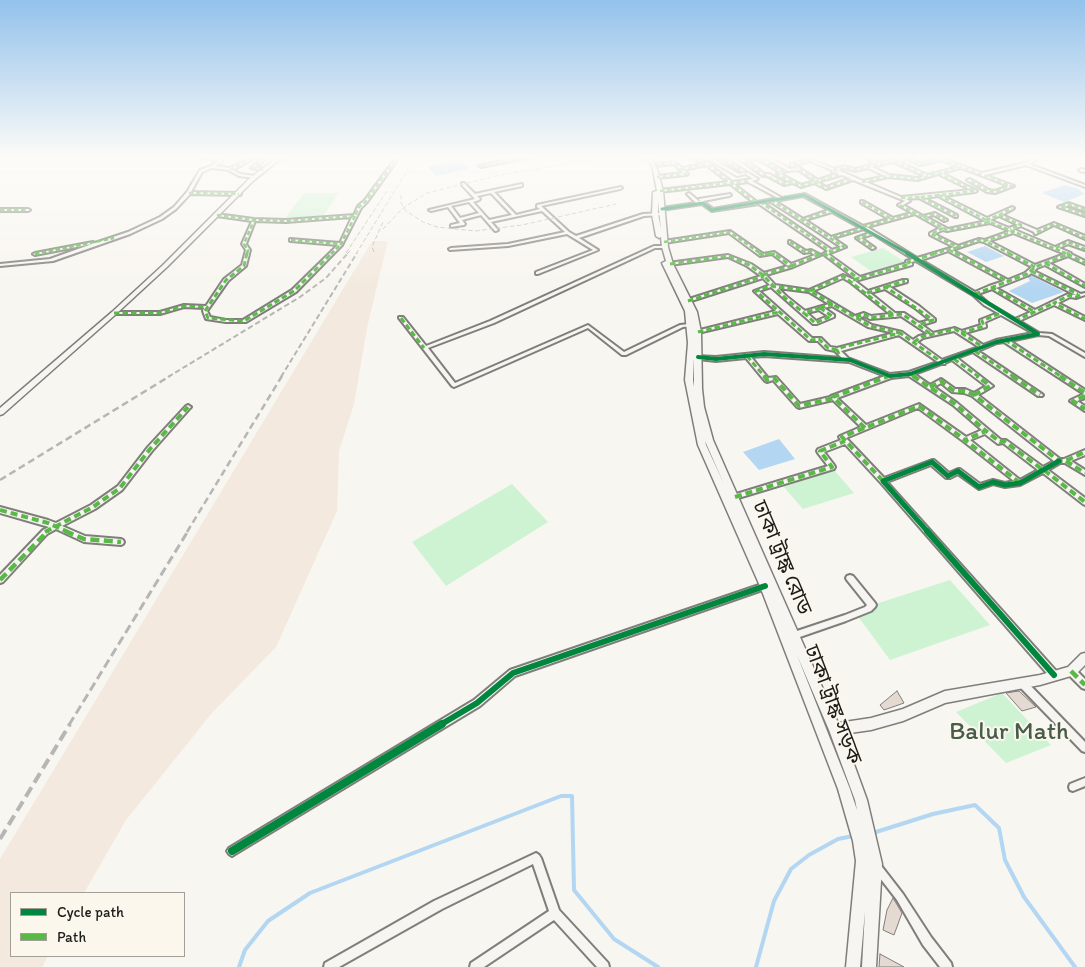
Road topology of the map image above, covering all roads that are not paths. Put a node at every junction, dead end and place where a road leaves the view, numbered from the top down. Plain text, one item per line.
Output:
1 (180, 201) edge
2 (231, 201) edge
3 (366, 201) edge
4 (470, 201) joint
5 (501, 201) edge
6 (560, 201) edge
7 (656, 201) edge
8 (661, 201) edge
9 (698, 201) edge
10 (764, 201) edge
11 (773, 201) edge
12 (813, 201) edge
13 (908, 201) edge
14 (928, 201) edge
15 (950, 201) edge
16 (758, 202) junction
17 (862, 202) dead end
18 (701, 204) junction
19 (449, 206) junction
20 (359, 207) junction
21 (1012, 208) dead end
22 (0, 210) edge
23 (28, 210) dead end
24 (431, 210) dead end
25 (542, 210) junction
26 (1085, 210) edge
27 (662, 211) junction
28 (830, 211) junction
29 (915, 213) junction
30 (482, 214) junction
31 (655, 214) junction
32 (216, 215) junction
33 (999, 215) junction
34 (1085, 215) edge
35 (355, 216) junction
36 (515, 216) junction
37 (956, 216) dead end
38 (923, 217) junction
39 (330, 218) junction
40 (459, 219) junction
41 (892, 219) junction
42 (254, 220) junction
43 (802, 220) junction
44 (945, 220) dead end
45 (488, 221) junction
46 (988, 221) junction
47 (1021, 225) junction
48 (452, 226) dead end
49 (864, 227) junction
50 (942, 228) junction
51 (496, 230) dead end
52 (1012, 230) junction
53 (1037, 232) junction
54 (568, 233) junction
55 (873, 233) junction
56 (833, 237) junction
57 (1028, 237) junction
58 (114, 238) junction
59 (575, 238) junction
60 (1085, 238) edge
61 (290, 240) dead end
62 (984, 241) junction
63 (790, 242) dead end
64 (341, 244) junction
65 (662, 244) junction
66 (958, 247) junction
67 (873, 248) dead end
68 (1056, 248) junction
69 (450, 249) dead end
70 (1085, 249) edge
71 (949, 250) junction
72 (832, 252) junction
73 (35, 254) dead end
74 (1068, 254) junction
75 (916, 260) junction
76 (1045, 263) junction
77 (1085, 263) edge
78 (670, 264) junction
79 (0, 265) edge
80 (791, 266) junction
81 (1033, 269) junction
82 (538, 273) dead end
83 (764, 275) junction
84 (859, 279) junction
85 (852, 281) junction
86 (905, 281) dead end
87 (1007, 281) junction
88 (1085, 286) edge
89 (775, 287) junction
90 (886, 287) junction
91 (991, 287) junction
92 (810, 291) junction
93 (868, 293) junction
94 (975, 294) junction
95 (1081, 295) edge
96 (1085, 300) edge
97 (688, 301) junction
98 (1054, 303) junction
99 (833, 304) junction
100 (915, 306) junction
101 (208, 307) junction
102 (820, 308) junction
103 (779, 312) junction
104 (1035, 312) junction
105 (114, 313) junction
106 (804, 313) junction
107 (1001, 313) junction
108 (902, 314) junction
109 (895, 316) junction
110 (856, 317) junction
111 (401, 318) dead end
112 (1084, 318) edge
113 (1016, 321) junction
114 (690, 325) junction
115 (918, 325) junction
116 (698, 332) junction
117 (900, 333) junction
118 (961, 333) junction
119 (931, 334) junction
120 (1038, 334) junction
121 (1005, 340) junction
122 (914, 342) junction
123 (983, 347) junction
124 (424, 348) junction
125 (837, 350) junction
126 (975, 351) junction
127 (1085, 355) edge
128 (747, 356) junction
129 (698, 357) junction
130 (954, 359) junction
131 (847, 360) junction
132 (943, 363) junction
133 (910, 374) junction
134 (890, 376) junction
135 (930, 387) junction
136 (1085, 394) edge
137 (974, 395) junction
138 (1040, 395) dead end
139 (834, 398) junction
140 (188, 407) dead end
141 (1085, 409) edge
142 (0, 412) edge
143 (865, 428) junction
144 (986, 431) junction
145 (965, 440) junction
146 (845, 441) junction
147 (1085, 452) edge
148 (1063, 461) junction
149 (1044, 470) junction
150 (1085, 473) edge
151 (883, 481) junction
152 (1020, 483) junction
153 (734, 497) junction
154 (1085, 502) edge
155 (0, 510) edge
156 (56, 526) junction
157 (121, 542) dead end
158 (850, 578) dead end
159 (0, 580) edge
160 (766, 586) junction
161 (856, 586) dead end
162 (872, 605) junction
163 (794, 635) junction
164 (1085, 658) edge
165 (1071, 671) junction
166 (1054, 675) junction
167 (1022, 683) junction
168 (1085, 685) edge
169 (835, 729) junction
170 (1085, 748) edge
171 (1085, 782) edge
172 (1073, 787) dead end
173 (232, 851) dead end
174 (875, 864) junction
175 (555, 913) junction
176 (329, 967) edge
177 (475, 967) edge
178 (604, 967) edge
179 (853, 967) edge
180 (869, 967) edge
181 (947, 967) edge

1 - 58 street
2 - 32 main road
3 - 20 street
4 - 19 street
4 - 30 street
5 - 36 street
6 - 25 street
7 - 31 main road, ঢাকা ট্রাঙ্ক রোড
8 - 27 main road, ঢাকা ট্রাঙ্ক রোড
9 - 18 street
10 - 16 street
11 - 43 street
12 - 28 street
13 - 29 street
14 - 37 street
15 - 46 street
16 - 18 street
16 - 72 street
17 - 41 street
18 - 27 street
19 - 24 street
19 - 40 street
20 - 35 street
20 - 39 street
21 - 33 street
22 - 23 street
25 - 36 street
25 - 54 street
26 - 34 street
27 - 31 street
27 - 65 main road, ঢাকা ট্রাঙ্ক রোড
28 - 43 street
28 - 49 street
29 - 38 street
29 - 41 street
30 - 40 street
30 - 45 street
31 - 59 street
31 - 65 main road, ঢাকা ট্রাঙ্ক রোড
32 - 42 street
32 - 105 main road
33 - 46 street
33 - 47 street
35 - 39 street
35 - 64 street
36 - 45 street
38 - 44 street
38 - 50 street
39 - 42 street
40 - 48 street
41 - 49 street
42 - 101 street
43 - 56 street
45 - 51 street
46 - 50 street
46 - 52 street
47 - 52 street
47 - 53 street
49 - 55 street
49 - 56 street
50 - 66 street
52 - 57 street
52 - 62 street
53 - 57 street
53 - 60 street
54 - 59 street
54 - 69 street
55 - 67 street
55 - 75 street
56 - 72 street
57 - 68 street
58 - 73 street
58 - 79 street
59 - 82 street
61 - 64 street
62 - 66 street
62 - 81 street
63 - 80 street
64 - 101 street
65 - 78 main road, ঢাকা ট্রাঙ্ক রোড
65 - 80 street
65 - 114 main road, ঢাকা ট্রাঙ্ক সড়ক
65 - 124 street
66 - 71 street
68 - 70 street
68 - 74 street
70 - 74 street
71 - 75 street
71 - 87 street
72 - 84 street
74 - 76 street
74 - 77 street
75 - 84 street
75 - 94 street
76 - 81 street
76 - 88 street
78 - 83 street
78 - 97 main road, ঢাকা ট্রাঙ্ক রোড
80 - 83 street
81 - 87 street
81 - 95 street
83 - 89 street
83 - 97 street
84 - 85 street
85 - 92 street
85 - 93 street
86 - 90 street
87 - 91 street
89 - 92 street
89 - 103 street
89 - 106 street
90 - 93 street
90 - 100 street
91 - 94 street
91 - 104 street
92 - 99 street
93 - 109 street
94 - 107 street
95 - 96 street
95 - 98 street
97 - 116 main road, ঢাকা ট্রাঙ্ক রোড
98 - 104 street
98 - 112 street
99 - 102 street
99 - 110 street
100 - 108 street
100 - 115 street
101 - 105 street
102 - 106 street
102 - 106 street
103 - 116 street
103 - 125 street
104 - 113 street
105 - 142 main road
107 - 113 street
107 - 118 street
108 - 109 street
108 - 115 street
109 - 110 street
110 - 117 street
111 - 124 street
113 - 120 street
114 - 124 street
114 - 160 main road, ঢাকা ট্রাঙ্ক সড়ক
115 - 119 street
116 - 129 main road, ঢাকা ট্রাঙ্ক রোড
117 - 122 street
117 - 125 street
118 - 119 street
118 - 123 street
119 - 122 street
120 - 121 street
120 - 127 street
121 - 123 street
121 - 136 street
122 - 132 street
123 - 126 street
125 - 131 street
126 - 130 street
126 - 138 street
128 - 129 street
128 - 131 street
128 - 139 street
129 - 153 main road, ঢাকা ট্রাঙ্ক রোড
130 - 132 street
130 - 137 street
131 - 134 street
132 - 133 street
133 - 134 street
133 - 135 street
134 - 139 street
135 - 137 street
135 - 144 street
136 - 141 street
137 - 148 street
139 - 143 street
140 - 156 street
143 - 145 street
143 - 146 street
144 - 145 street
144 - 149 street
145 - 152 street
146 - 151 street
146 - 153 street
147 - 148 street
148 - 149 street
148 - 150 street
149 - 152 street
149 - 154 street
151 - 152 street
151 - 166 street
153 - 163 main road, ঢাকা ট্রাঙ্ক রোড
155 - 156 street
156 - 157 street
156 - 159 street
158 - 162 street
160 - 173 street
160 - 179 main road, ঢাকা ট্রাঙ্ক সড়ক
161 - 162 street
162 - 163 street
163 - 169 main road, ঢাকা ট্রাঙ্ক রোড
164 - 165 main road
165 - 166 main road
165 - 168 street
166 - 167 main road
167 - 169 main road
167 - 170 street
169 - 174 main road, ঢাকা ট্রাঙ্ক রোড
171 - 172 street
174 - 180 main road, ঢাকা ট্রাঙ্ক রোড
174 - 181 street
175 - 176 street
175 - 177 street
175 - 178 street

